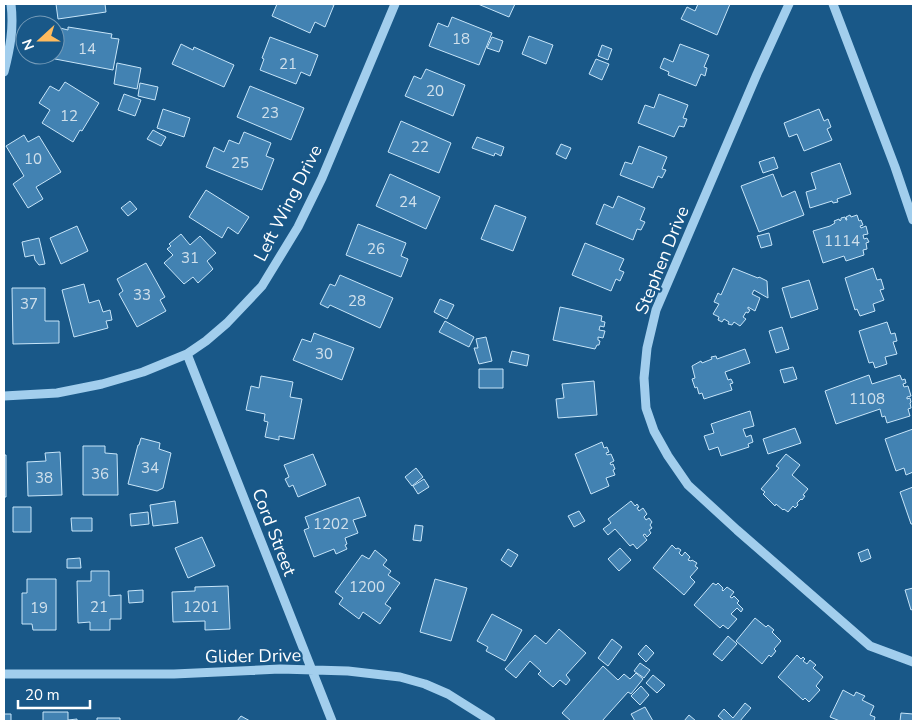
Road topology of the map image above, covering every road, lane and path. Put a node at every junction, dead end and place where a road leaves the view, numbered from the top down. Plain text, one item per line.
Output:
1 (11, 4) edge
2 (395, 4) edge
3 (788, 4) edge
4 (833, 4) edge
5 (4, 72) edge
6 (913, 220) edge
7 (187, 354) junction
8 (4, 396) edge
9 (913, 662) edge
10 (311, 670) junction
11 (4, 674) edge
12 (332, 721) edge
13 (492, 721) edge

1 - 5 street
2 - 7 street, Left Wing Drive
3 - 9 street, Stephen Drive
4 - 6 street
7 - 8 street, Left Wing Drive
7 - 10 street, Cord Street
10 - 11 street, Glider Drive
10 - 12 street, Cord Street
10 - 13 street, Glider Drive

